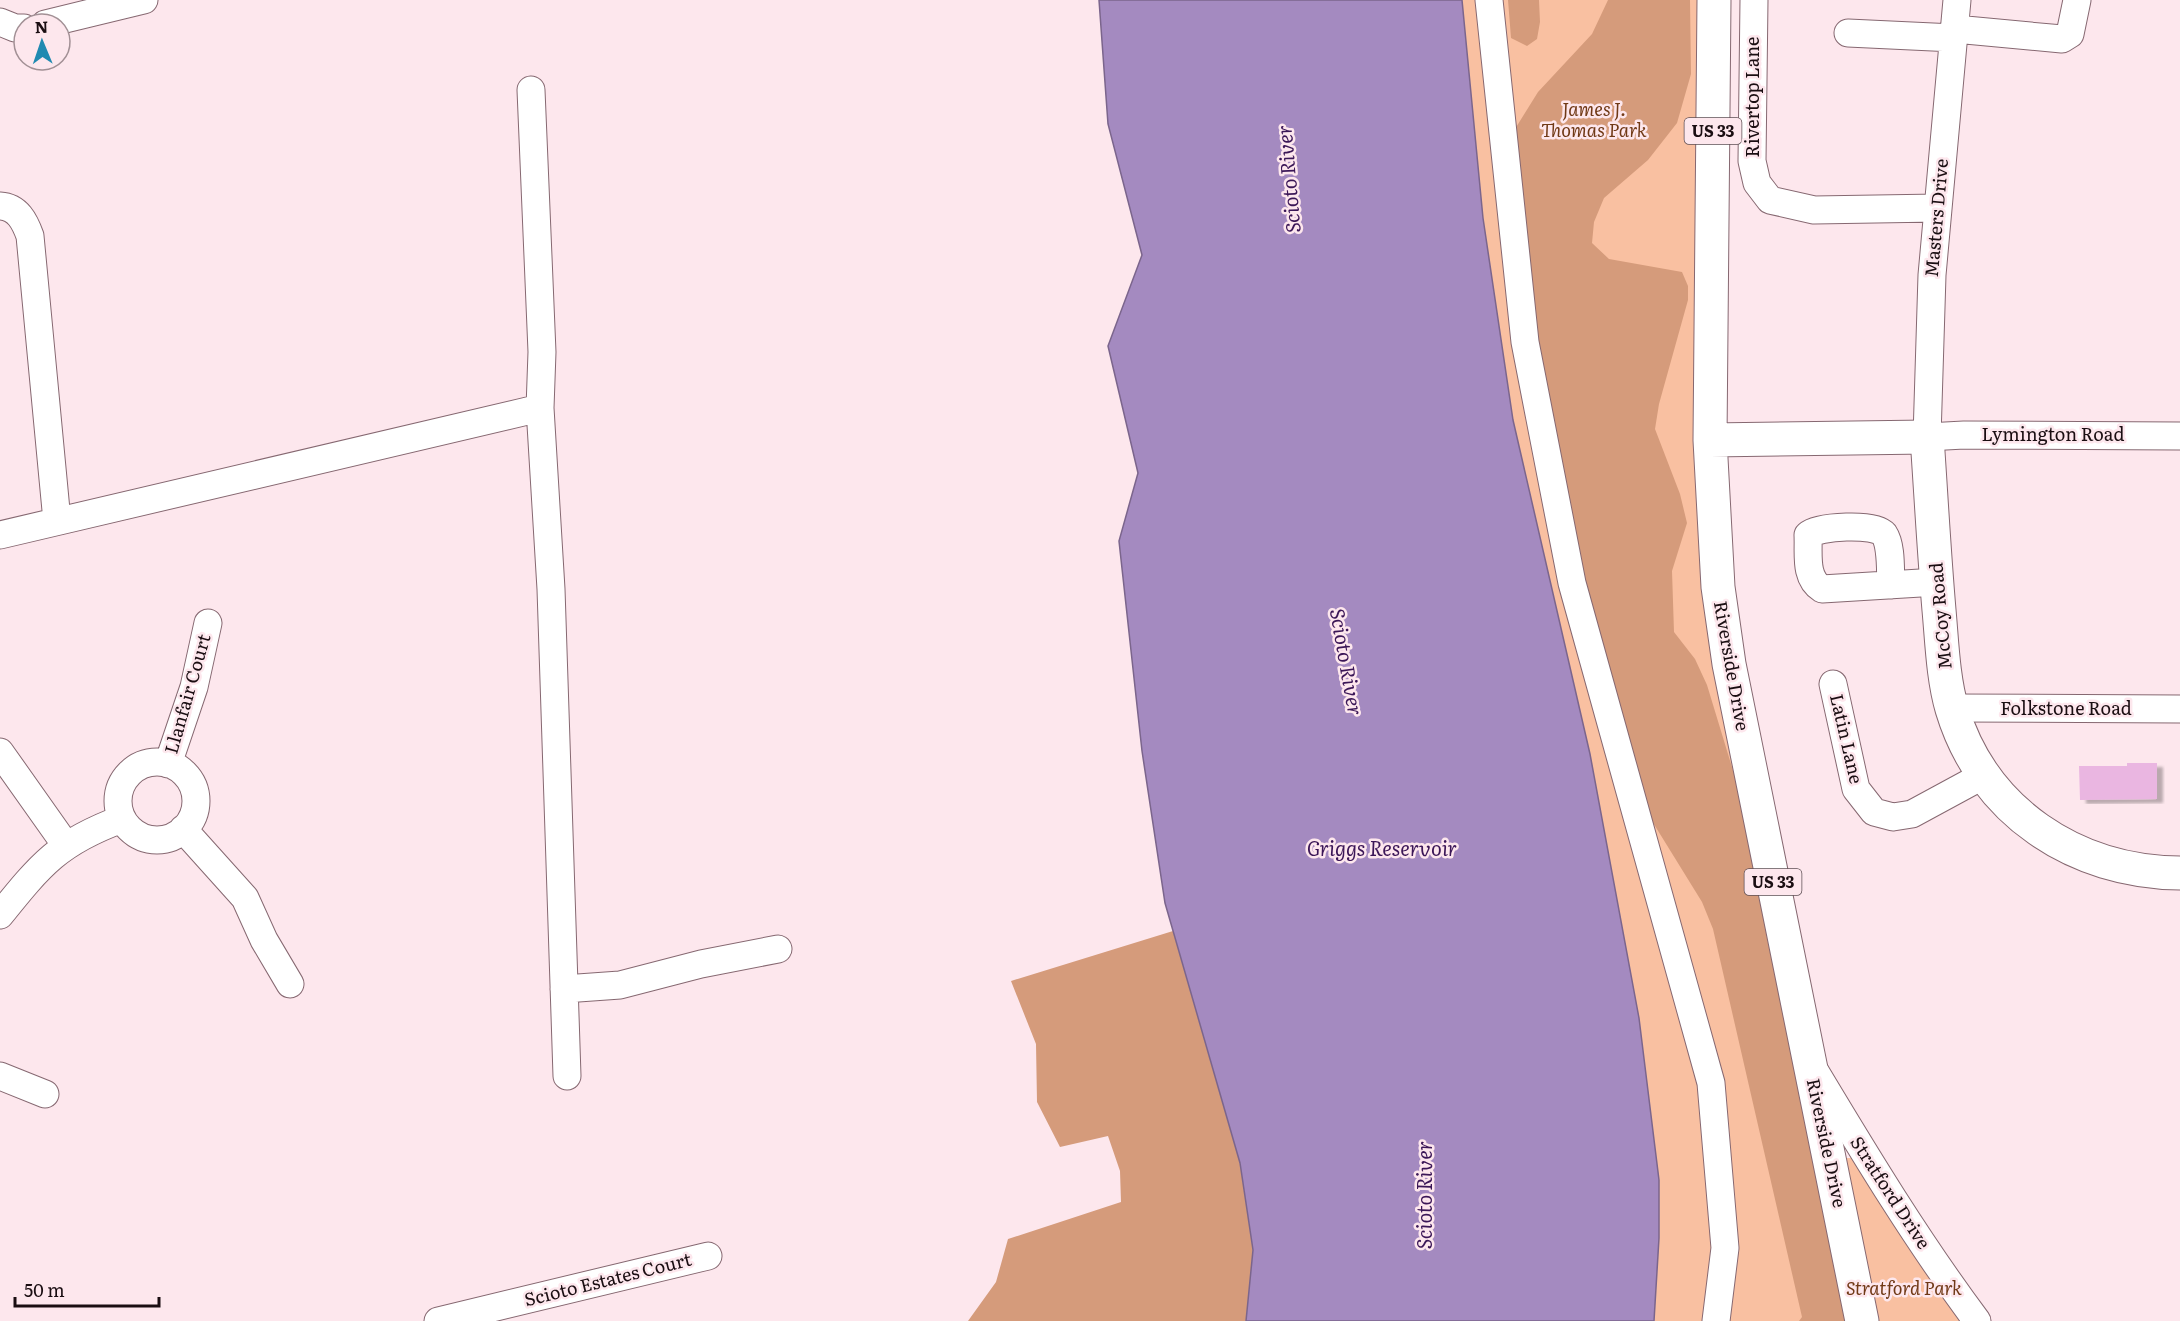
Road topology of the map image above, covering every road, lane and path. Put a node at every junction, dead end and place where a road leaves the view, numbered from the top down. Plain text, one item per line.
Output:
1 (144, 0) edge
2 (1489, 0) edge
3 (1714, 0) edge
4 (1754, 0) edge
5 (1957, 0) edge
6 (2077, 0) edge
7 (72, 17) edge
8 (1848, 33) dead end
9 (1954, 34) junction
10 (531, 90) dead end
11 (0, 206) edge
12 (1938, 208) junction
13 (540, 408) junction
14 (2180, 436) edge
15 (1927, 437) junction
16 (1710, 440) junction
17 (57, 521) junction
18 (0, 535) edge
19 (1937, 582) junction
20 (1891, 585) dead end
21 (208, 623) dead end
22 (1833, 684) dead end
23 (1952, 708) junction
24 (2180, 709) edge
25 (0, 752) edge
26 (168, 764) junction
27 (1984, 775) junction
28 (122, 819) junction
29 (183, 829) junction
30 (65, 844) junction
31 (2180, 873) edge
32 (0, 915) edge
33 (778, 950) dead end
34 (290, 984) dead end
35 (564, 989) junction
36 (1809, 1062) junction
37 (0, 1076) edge
38 (567, 1076) dead end
39 (45, 1094) dead end
40 (708, 1256) dead end
41 (438, 1321) edge
42 (1716, 1321) edge
43 (1862, 1321) edge
44 (1977, 1321) edge

1 - 7 street
2 - 42 street
3 - 16 main road, Riverside Drive / US 33
4 - 12 street, Rivertop Lane
5 - 9 street, Masters Drive
6 - 9 street
8 - 9 street
9 - 12 street, Masters Drive
10 - 13 street
11 - 17 street
12 - 15 street, Masters Drive
13 - 17 street
13 - 35 street
14 - 15 street, Lymington Road
15 - 16 main road
15 - 19 main road, McCoy Road
16 - 36 main road, Riverside Drive / US 33
17 - 18 street
19 - 20 street
19 - 23 main road, McCoy Road
21 - 26 street, Llanfair Court
22 - 27 street, Latin Lane
23 - 24 street, Folkstone Road
23 - 27 main road, McCoy Road
25 - 30 street
26 - 28 street
26 - 29 street
27 - 31 main road, McCoy Road
28 - 29 street
28 - 30 street
29 - 34 street
30 - 32 street
33 - 35 street
35 - 38 street
36 - 43 main road, Riverside Drive / US 33
36 - 44 street, Stratford Drive
37 - 39 street
40 - 41 street, Scioto Estates Court

